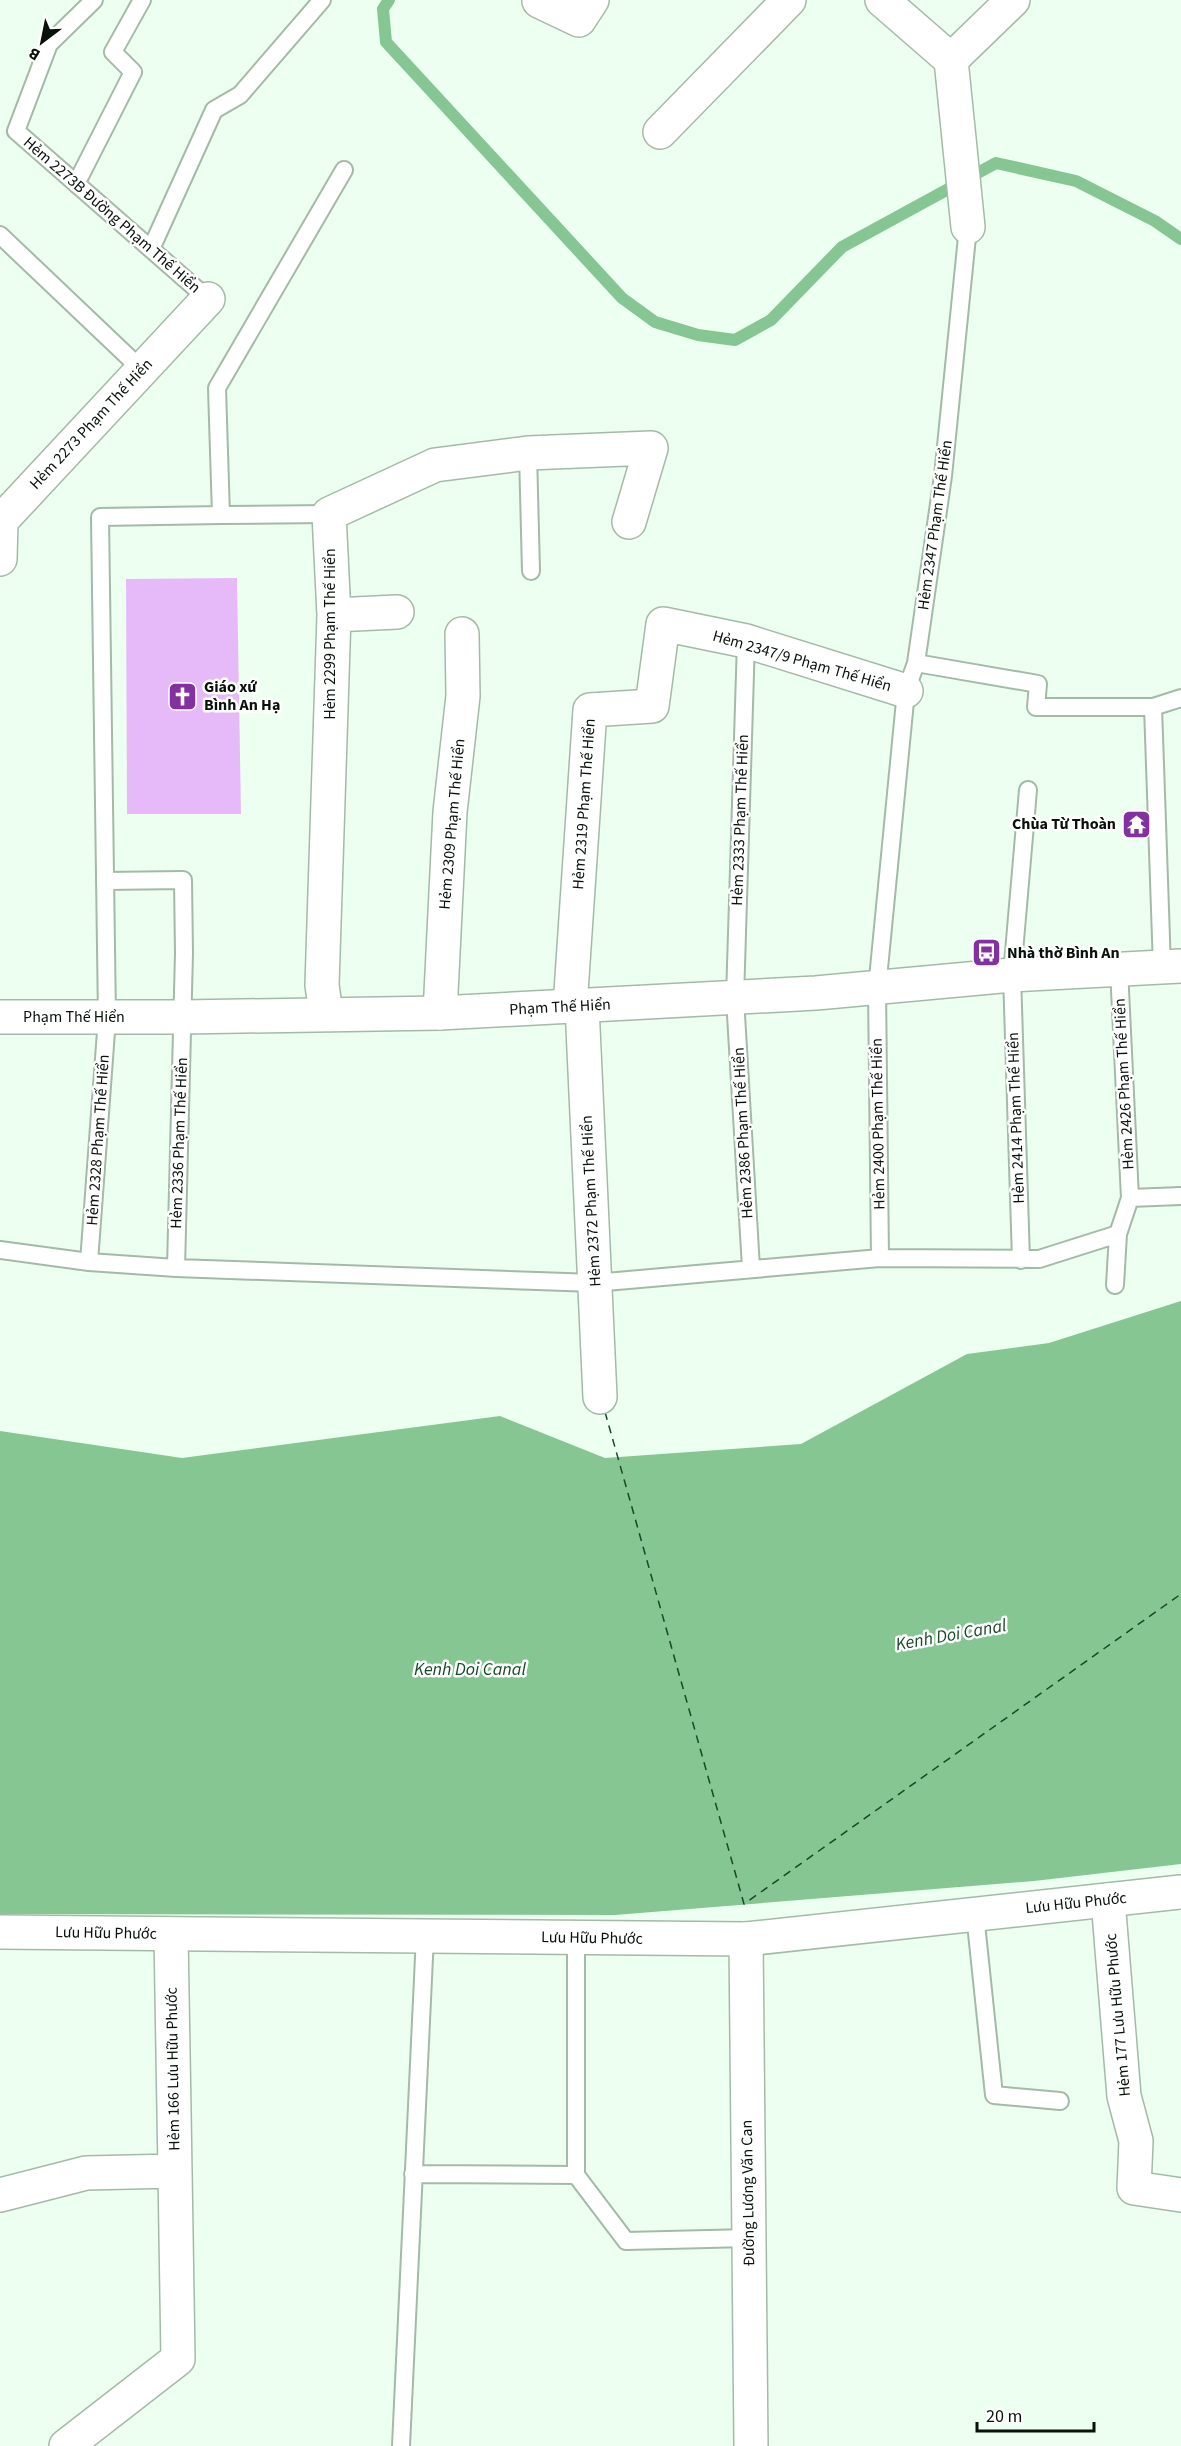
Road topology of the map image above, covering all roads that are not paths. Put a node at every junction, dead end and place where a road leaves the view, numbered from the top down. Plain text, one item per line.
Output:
1 (94, 0) edge
2 (142, 0) edge
3 (322, 0) edge
4 (592, 0) edge
5 (789, 0) edge
6 (882, 0) edge
7 (1013, 0) edge
8 (539, 1) edge
9 (951, 60) junction
10 (660, 132) dead end
11 (344, 170) dead end
12 (76, 184) junction
13 (968, 227) joint
14 (0, 235) edge
15 (151, 249) junction
16 (208, 299) joint
17 (142, 370) junction
18 (528, 453) junction
19 (329, 514) junction
20 (220, 515) junction
21 (0, 521) edge
22 (629, 522) dead end
23 (0, 559) edge
24 (531, 571) dead end
25 (397, 612) dead end
26 (334, 615) junction
27 (663, 624) joint
28 (462, 634) dead end
29 (746, 641) junction
30 (911, 677) junction
31 (1181, 698) edge
32 (1153, 707) junction
33 (1028, 790) dead end
34 (105, 881) junction
35 (1171, 966) edge
36 (1119, 969) junction
37 (1012, 975) junction
38 (877, 989) junction
39 (735, 998) junction
40 (576, 1006) junction
41 (440, 1013) junction
42 (326, 1014) junction
43 (0, 1017) edge
44 (107, 1017) junction
45 (183, 1017) junction
46 (1181, 1196) edge
47 (1130, 1198) junction
48 (1118, 1234) junction
49 (0, 1250) edge
50 (880, 1258) junction
51 (1021, 1260) junction
52 (89, 1262) junction
53 (176, 1268) junction
54 (751, 1268) junction
55 (594, 1283) junction
56 (1115, 1285) dead end
57 (600, 1397) dead end
58 (1181, 1892) edge
59 (1108, 1900) junction
60 (975, 1914) junction
61 (0, 1932) edge
62 (171, 1934) junction
63 (425, 1936) junction
64 (576, 1938) junction
65 (746, 1939) junction
66 (1060, 2101) dead end
67 (175, 2171) junction
68 (413, 2174) junction
69 (576, 2175) junction
70 (0, 2195) edge
71 (1181, 2195) edge
72 (749, 2238) junction
73 (66, 2446) edge
74 (401, 2446) edge
75 (751, 2446) edge

1 - 12 lane, Hẻm 2273B Đường Phạm Thế Hiển
2 - 12 lane
3 - 15 lane
4 - 8 street
5 - 10 street
6 - 9 street
7 - 9 street
9 - 13 street, Hẻm 2347 Phạm Thế Hiển
11 - 20 lane
12 - 15 lane, Hẻm 2273B Đường Phạm Thế Hiển
13 - 30 lane, Hẻm 2347 Phạm Thế Hiển
14 - 17 lane
15 - 16 lane, Hẻm 2273B Đường Phạm Thế Hiển
16 - 17 street, Hẻm 2273 Phạm Thế Hiển
17 - 21 street, Hẻm 2273 Phạm Thế Hiển
18 - 19 street
18 - 22 street
18 - 24 lane
19 - 20 lane
19 - 26 street, Hẻm 2299 Phạm Thế Hiển
20 - 34 lane, Hẻm 2328 Phạm Thế Hiển
21 - 23 street, Hẻm 2273 Phạm Thế Hiển
25 - 26 street
26 - 42 street, Hẻm 2299 Phạm Thế Hiển
27 - 29 street, Hẻm 2347/9 Phạm Thế Hiển
27 - 40 street, Hẻm 2319 Phạm Thế Hiển
28 - 41 street, Hẻm 2309 Phạm Thế Hiển
29 - 30 street, Hẻm 2347/9 Phạm Thế Hiển
29 - 39 lane, Hẻm 2333 Phạm Thế Hiển
30 - 32 lane
30 - 38 lane, Hẻm 2347 Phạm Thế Hiển
31 - 32 lane
32 - 35 lane
33 - 37 lane, Hẻm 2414 Phạm Thế Hiển
34 - 44 lane, Hẻm 2328 Phạm Thế Hiển
34 - 45 lane, Hẻm 2336 Phạm Thế Hiển
35 - 36 street, Phạm Thế Hiển
36 - 37 street, Phạm Thế Hiển
36 - 47 lane, Hẻm 2426 Phạm Thế Hiển
37 - 38 street, Phạm Thế Hiển
37 - 51 lane, Hẻm 2414 Phạm Thế Hiển
38 - 39 street, Phạm Thế Hiển
38 - 50 lane, Hẻm 2400 Phạm Thế Hiển
39 - 40 street, Phạm Thế Hiển
39 - 54 lane, Hẻm 2386 Phạm Thế Hiển
40 - 41 street, Phạm Thế Hiển
40 - 55 street, Hẻm 2372 Phạm Thế Hiển
41 - 42 street, Phạm Thế Hiển
42 - 45 street, Phạm Thế Hiển
43 - 44 street, Phạm Thế Hiển
44 - 45 street, Phạm Thế Hiển
44 - 52 lane, Hẻm 2328 Phạm Thế Hiển
45 - 53 lane, Hẻm 2336 Phạm Thế Hiển
46 - 47 lane
47 - 48 lane, Hẻm 2426 Phạm Thế Hiển
48 - 51 lane
48 - 56 lane, Hẻm 2426 Phạm Thế Hiển
49 - 52 lane
50 - 51 lane
50 - 54 lane
52 - 53 lane
53 - 55 lane
54 - 55 lane
55 - 57 street, Hẻm 2372 Phạm Thế Hiển
58 - 59 street, Lưu Hữu Phước
59 - 60 street, Lưu Hữu Phước
59 - 71 street, Hẻm 177 Lưu Hữu Phước
60 - 65 street, Lưu Hữu Phước
60 - 66 lane
61 - 62 street, Lưu Hữu Phước
62 - 63 street, Lưu Hữu Phước
62 - 67 street, Hẻm 166 Lưu Hữu Phước
63 - 64 street, Lưu Hữu Phước
63 - 68 lane
64 - 65 street, Lưu Hữu Phước
64 - 69 lane
65 - 72 street, Đường Lương Văn Can
67 - 70 street, Hẻm 166 Lưu Hữu Phước
67 - 73 street
68 - 69 lane
68 - 74 lane
69 - 72 lane
72 - 75 street, Đường Lương Văn Can

